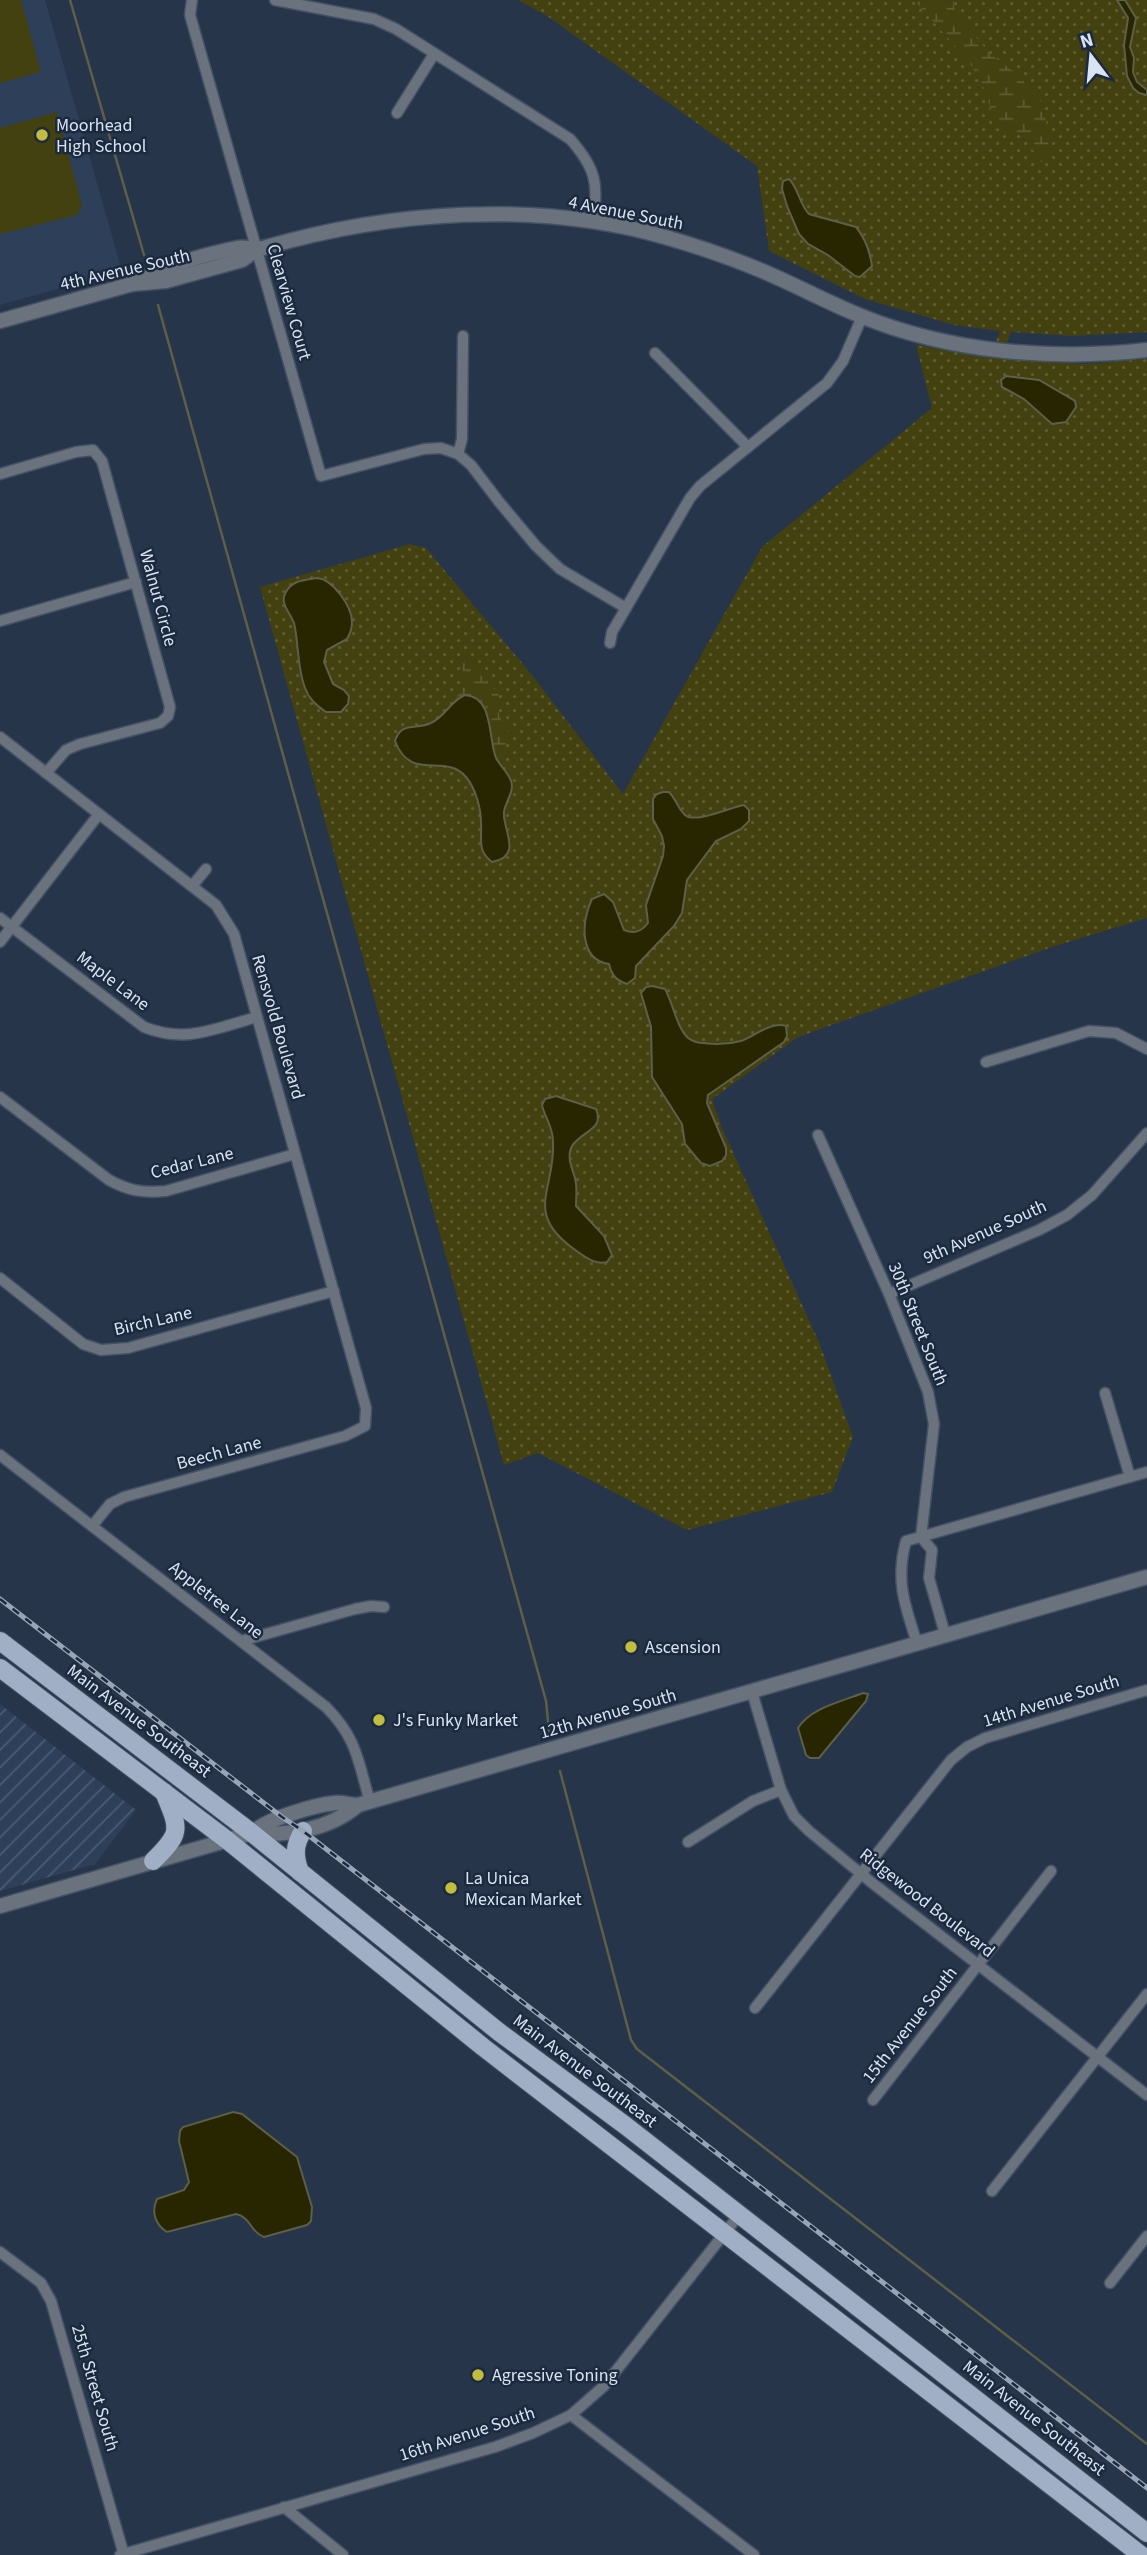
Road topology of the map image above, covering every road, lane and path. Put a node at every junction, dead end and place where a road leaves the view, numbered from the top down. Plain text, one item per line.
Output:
1 (192, 0) edge
2 (275, 0) edge
3 (434, 54) junction
4 (397, 113) dead end
5 (592, 222) junction
6 (256, 250) junction
7 (132, 284) joint
8 (862, 317) junction
9 (0, 321) edge
10 (463, 336) dead end
11 (1147, 350) edge
12 (655, 353) dead end
13 (748, 447) junction
14 (458, 454) junction
15 (0, 474) edge
16 (136, 582) junction
17 (626, 608) junction
18 (0, 621) edge
19 (610, 643) dead end
20 (0, 737) edge
21 (46, 773) junction
22 (99, 814) junction
23 (206, 869) dead end
24 (192, 886) junction
25 (0, 918) edge
26 (12, 927) junction
27 (0, 942) edge
28 (257, 1017) junction
29 (1147, 1049) edge
30 (986, 1062) dead end
31 (0, 1097) edge
32 (1147, 1133) edge
33 (818, 1135) dead end
34 (295, 1154) junction
35 (0, 1278) edge
36 (334, 1291) junction
37 (889, 1294) junction
38 (1105, 1393) dead end
39 (365, 1426) joint
40 (0, 1455) edge
41 (1147, 1472) edge
42 (1130, 1477) junction
43 (92, 1526) junction
44 (921, 1537) junction
45 (1147, 1577) edge
46 (384, 1607) dead end
47 (945, 1634) junction
48 (0, 1641) edge
49 (241, 1641) junction
50 (917, 1643) junction
51 (0, 1668) edge
52 (1147, 1690) edge
53 (752, 1692) junction
54 (781, 1790) junction
55 (164, 1792) junction
56 (364, 1804) junction
57 (303, 1831) junction
58 (252, 1833) junction
59 (227, 1840) junction
60 (688, 1842) dead end
61 (153, 1861) junction
62 (1051, 1871) dead end
63 (300, 1872) junction
64 (861, 1874) junction
65 (0, 1906) edge
66 (978, 1965) junction
67 (1147, 1994) edge
68 (755, 2008) dead end
69 (1098, 2057) junction
70 (1147, 2095) edge
71 (873, 2100) dead end
72 (992, 2192) dead end
73 (739, 2215) junction
74 (726, 2233) junction
75 (1147, 2236) edge
76 (0, 2252) edge
77 (1110, 2283) dead end
78 (571, 2415) junction
79 (284, 2507) junction
80 (1147, 2533) edge
81 (123, 2555) edge
82 (343, 2555) edge
83 (754, 2555) edge
84 (1141, 2555) edge

1 - 6 street, Clearview Court
2 - 3 street
3 - 4 street
3 - 5 street
5 - 6 street, 4 Avenue South
5 - 8 street, 4 Avenue South
6 - 7 street, 4 Avenue South
6 - 14 street, Clearview Court
7 - 9 street, 4th Avenue South
8 - 11 street, 4 Avenue South
8 - 13 street
10 - 14 street
12 - 13 street
13 - 17 street
14 - 17 street
15 - 16 street, Walnut Circle
16 - 18 street
16 - 21 street, Walnut Circle
17 - 19 street
20 - 21 street, Rensvold Boulevard
21 - 22 street, Rensvold Boulevard
22 - 24 street, Rensvold Boulevard
22 - 26 street
23 - 24 street
24 - 28 street, Rensvold Boulevard
25 - 26 street, Maple Lane
26 - 27 street
26 - 28 street, Maple Lane
28 - 34 street, Rensvold Boulevard
29 - 30 street
31 - 34 street, Cedar Lane
32 - 37 street, 9th Avenue South
33 - 37 street, 30th Street South
34 - 36 street, Rensvold Boulevard
35 - 36 street, Birch Lane
36 - 39 street, Rensvold Boulevard
37 - 44 street, 30th Street South
38 - 42 street
39 - 43 street, Beech Lane
40 - 43 street, Appletree Lane
41 - 42 street
42 - 44 street
43 - 49 street, Appletree Lane
44 - 47 street, 30th Street South
44 - 50 street
45 - 47 street, 12th Avenue South
46 - 49 street
47 - 50 street, 12th Avenue South
48 - 58 main road, Main Avenue Southeast
49 - 56 street, Appletree Lane
50 - 53 street, 12th Avenue South
51 - 55 main road
52 - 64 street, 14th Avenue South
53 - 54 street, Ridgewood Boulevard
53 - 56 street, 12th Avenue South
54 - 60 street
54 - 64 street, Ridgewood Boulevard
55 - 59 main road
55 - 61 main road
56 - 57 street
56 - 58 street, 12th Avenue South
57 - 58 street
57 - 63 main road
58 - 59 street, 12th Avenue South
58 - 63 main road, Main Avenue Southeast
59 - 61 street, 12th Avenue South
59 - 74 main road
61 - 65 street, 12th Avenue South
62 - 66 street, 15th Avenue South
63 - 73 main road, Main Avenue Southeast
64 - 66 street, Ridgewood Boulevard
64 - 68 street, 14th Avenue South
66 - 69 street, Ridgewood Boulevard
66 - 71 street, 15th Avenue South
67 - 69 street
69 - 70 street, Ridgewood Boulevard
69 - 72 street
73 - 74 street, 16th Avenue South
73 - 80 main road, Main Avenue Southeast
74 - 78 street, 16th Avenue South
74 - 84 main road
75 - 77 street
76 - 81 street, 25th Street South
78 - 79 street, 16th Avenue South
78 - 83 street
79 - 81 street, 16th Avenue South
79 - 82 street

